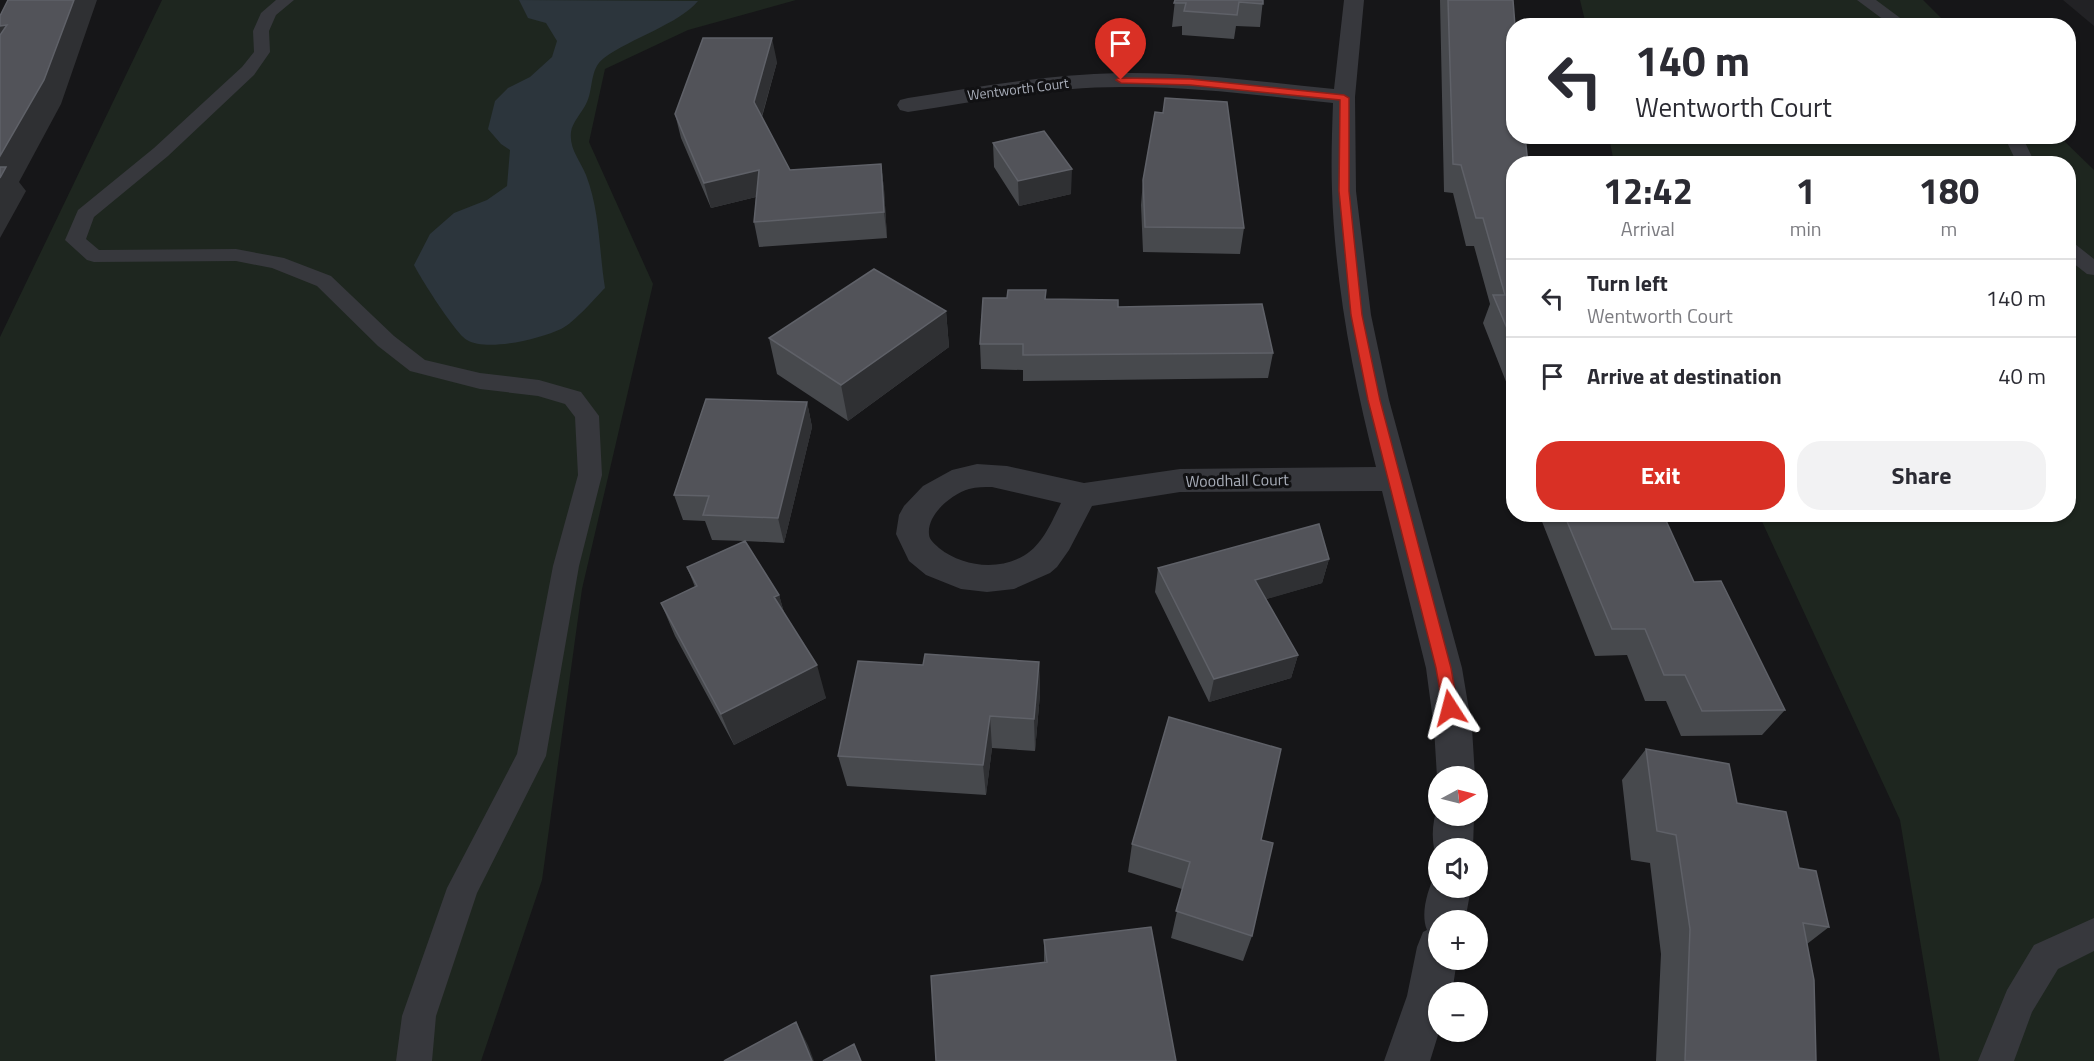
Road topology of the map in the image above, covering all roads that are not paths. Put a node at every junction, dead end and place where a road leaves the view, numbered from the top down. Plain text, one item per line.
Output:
1 (286, 0) edge
2 (1354, 0) edge
3 (1865, 0) edge
4 (1891, 18) edge
5 (1344, 98) junction
6 (908, 105) dead end
7 (2076, 254) edge
8 (2094, 269) edge
9 (1394, 478) junction
10 (1082, 495) junction
11 (1455, 766) edge
12 (2094, 934) edge
13 (1434, 970) edge
14 (414, 1061) edge
15 (1407, 1061) edge
16 (1996, 1061) edge

1 - 14 lane
2 - 5 street
3 - 4 lane
5 - 6 street, Wentworth Court
5 - 9 street
7 - 8 lane
9 - 10 street, Woodhall Court
9 - 11 street
10 - 10 street, Woodhall Court
12 - 16 lane
13 - 15 street

